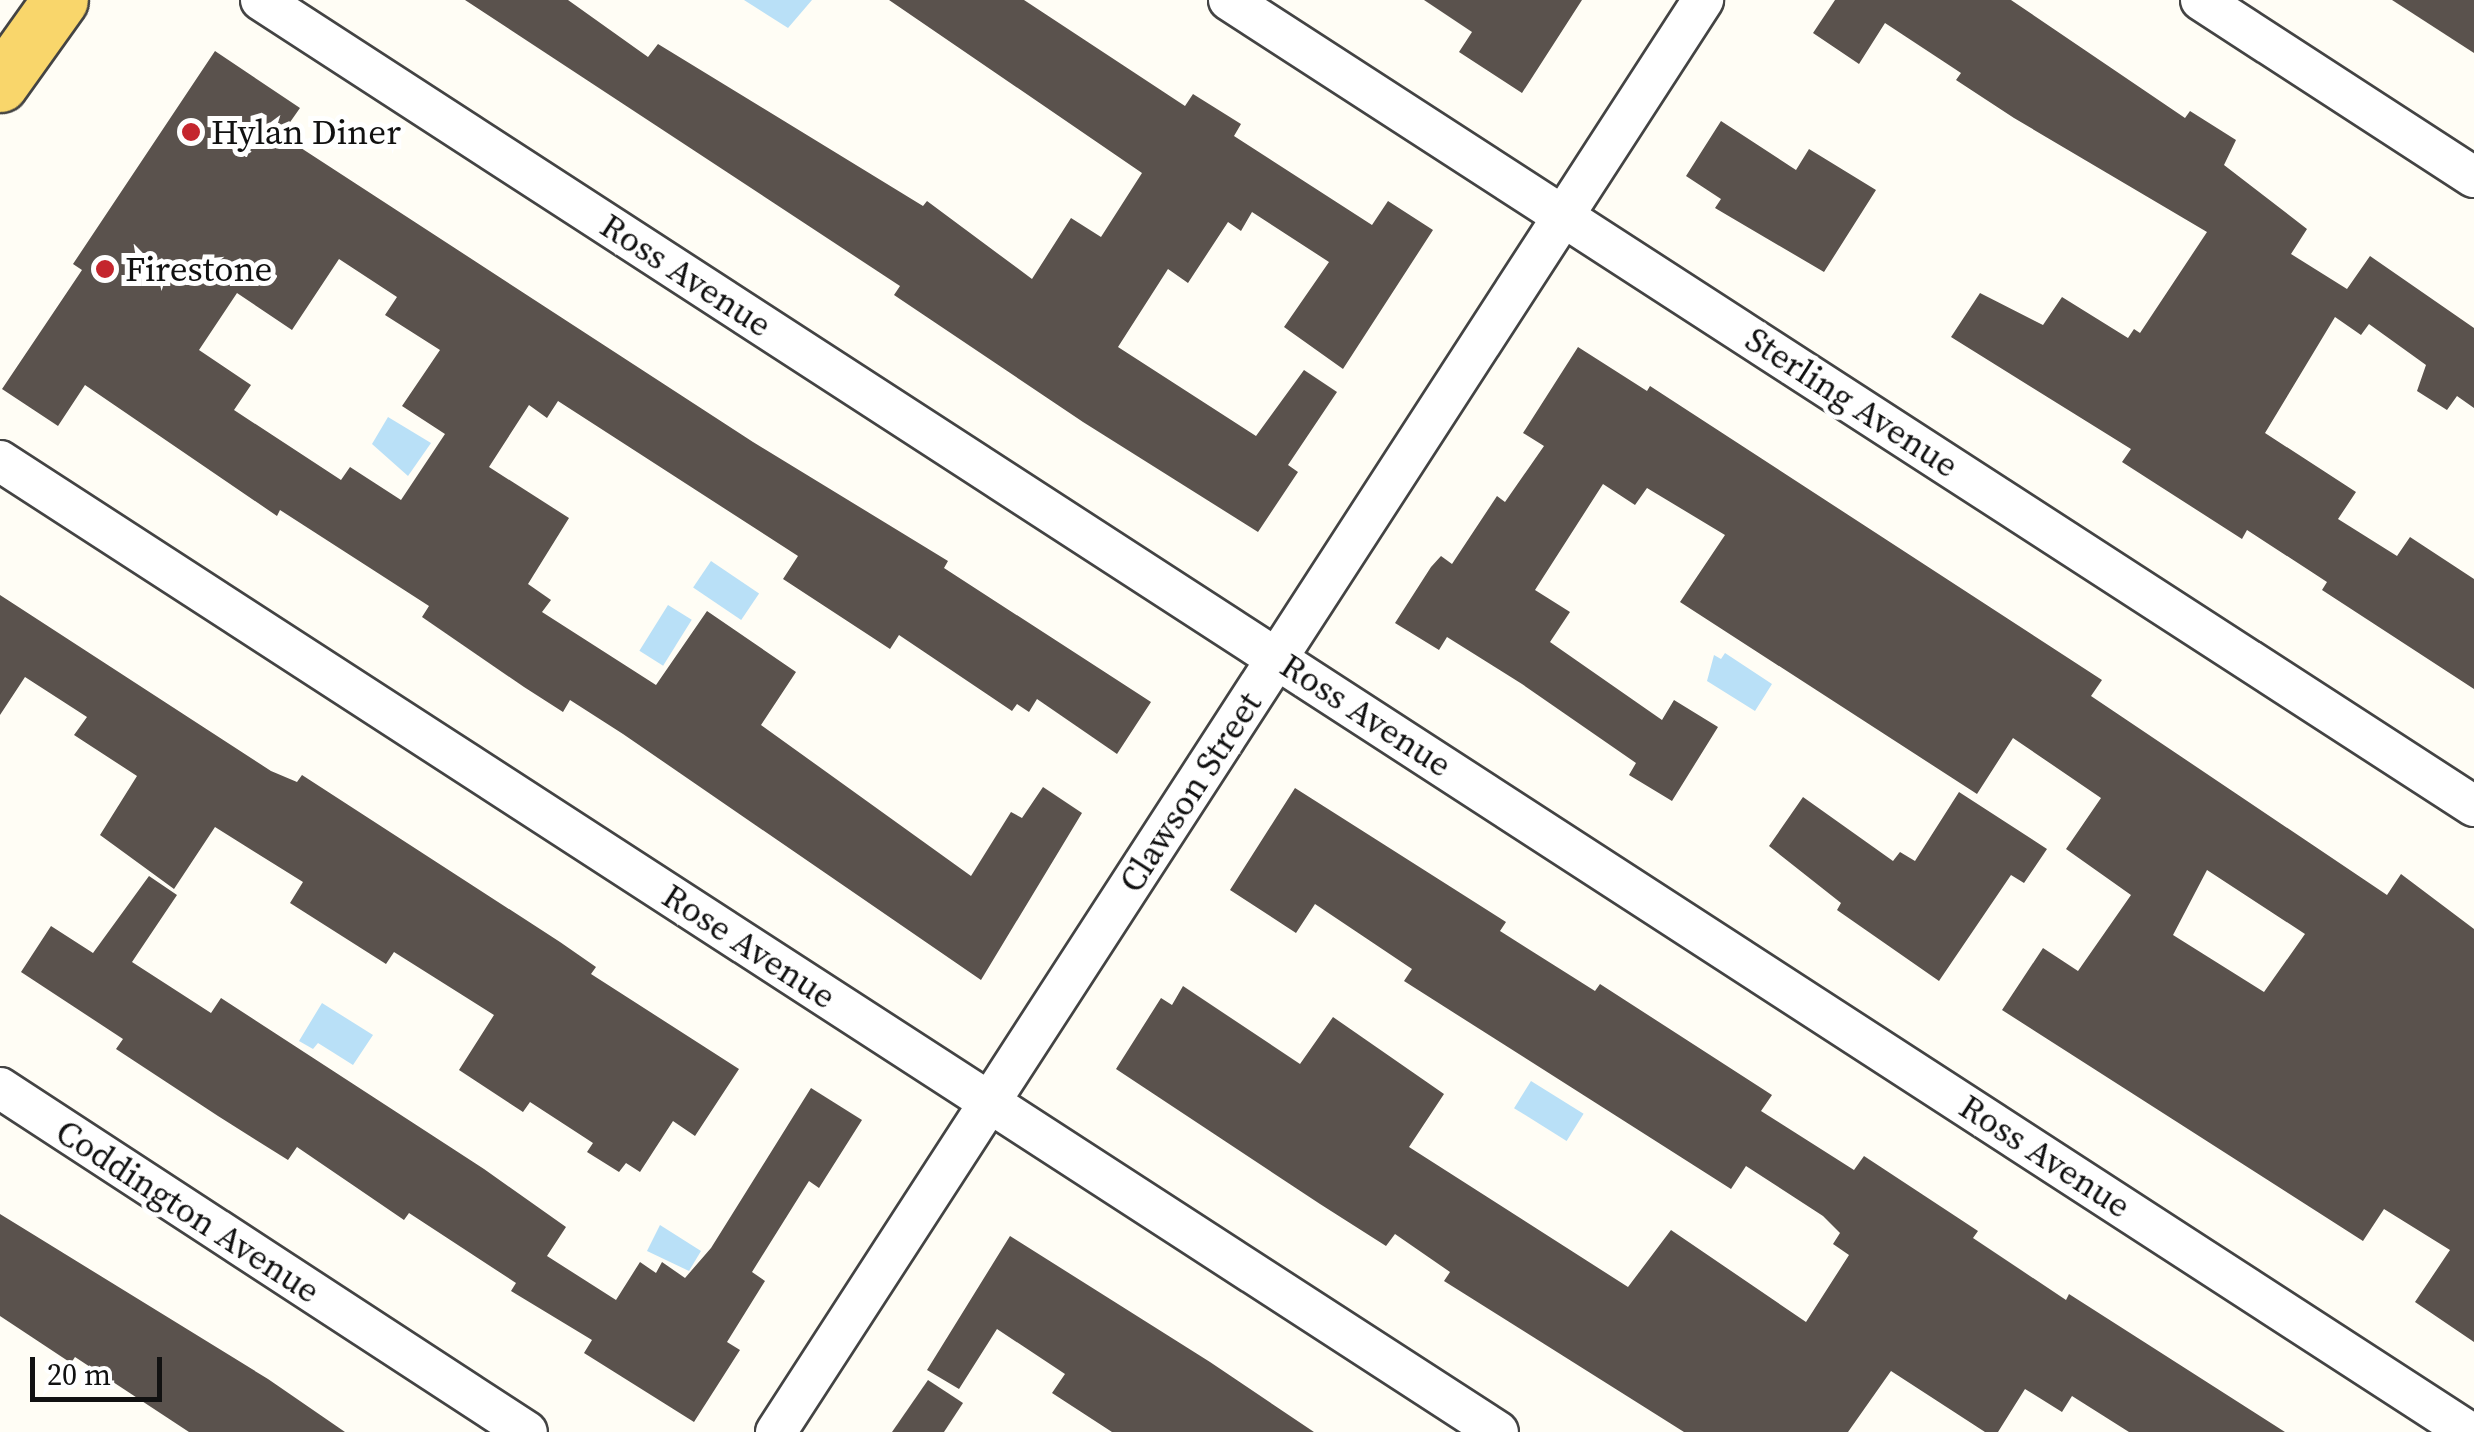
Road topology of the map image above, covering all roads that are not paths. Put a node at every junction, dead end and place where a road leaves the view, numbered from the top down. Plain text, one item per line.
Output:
1 (60, 0) edge
2 (262, 0) edge
3 (1229, 0) edge
4 (1702, 0) edge
5 (2201, 0) edge
6 (0, 84) edge
7 (2474, 177) edge
8 (1563, 215) junction
9 (0, 461) edge
10 (1277, 657) junction
11 (2474, 806) edge
12 (0, 1088) edge
13 (990, 1102) junction
14 (528, 1432) edge
15 (776, 1432) edge
16 (1498, 1432) edge
17 (2469, 1432) edge

1 - 6 main road
2 - 10 street, Ross Avenue
3 - 8 street, Sterling Avenue
4 - 8 street, Clawson Street
5 - 7 street
8 - 10 street, Clawson Street
8 - 11 street, Sterling Avenue
9 - 13 street, Rose Avenue
10 - 13 street, Clawson Street
10 - 17 street, Ross Avenue
12 - 14 street, Coddington Avenue
13 - 15 street, Clawson Street
13 - 16 street, Rose Avenue

